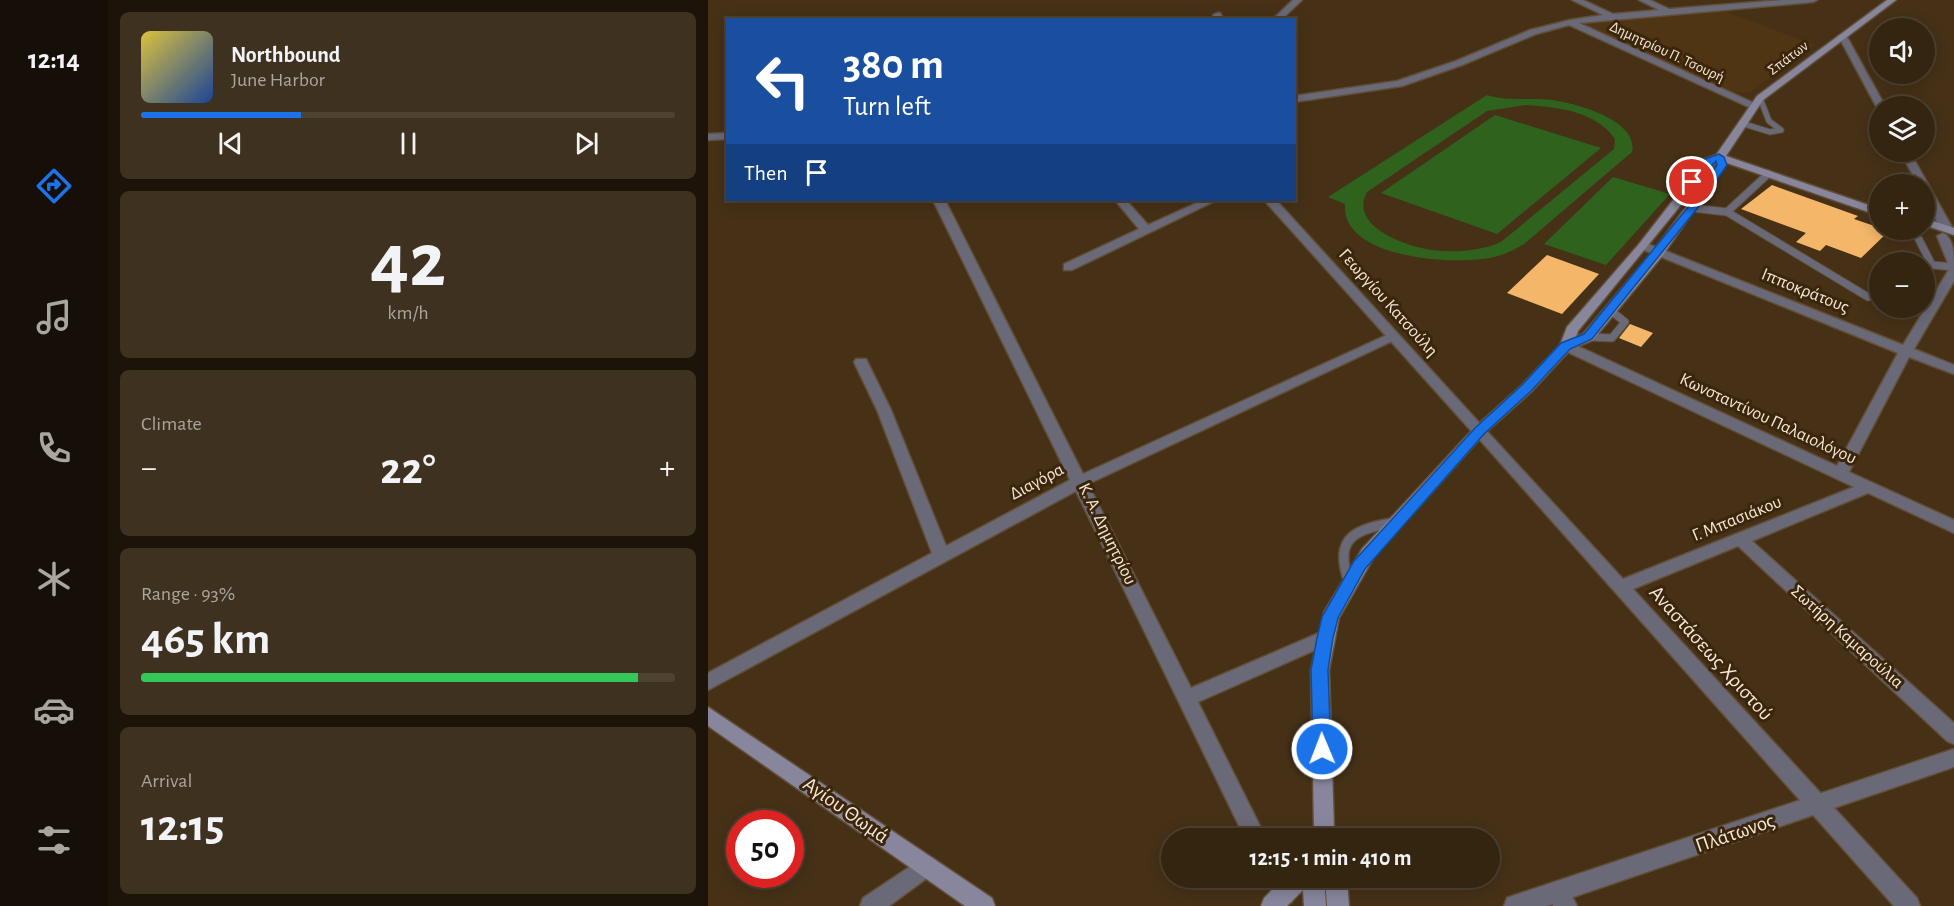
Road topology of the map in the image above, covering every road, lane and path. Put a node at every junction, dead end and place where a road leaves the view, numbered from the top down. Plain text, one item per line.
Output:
1 (1298, 0) edge
2 (1576, 0) edge
3 (1642, 0) edge
4 (1745, 0) edge
5 (1813, 0) edge
6 (1892, 0) edge
7 (1755, 4) junction
8 (1669, 11) junction
9 (1613, 16) junction
10 (1278, 18) edge
11 (1570, 22) junction
12 (1843, 37) junction
13 (1875, 96) edge
14 (1296, 99) edge
15 (1756, 102) junction
16 (1741, 123) junction
17 (726, 136) edge
18 (708, 137) edge
19 (1722, 154) junction
20 (1768, 174) junction
21 (940, 201) edge
22 (1122, 201) edge
23 (1209, 201) edge
24 (1271, 201) edge
25 (1869, 201) edge
26 (1935, 206) edge
27 (1692, 208) junction
28 (1869, 209) edge
29 (1727, 212) junction
30 (1935, 226) edge
31 (1146, 230) junction
32 (1935, 231) edge
33 (1950, 234) edge
34 (1643, 246) junction
35 (1659, 252) junction
36 (1068, 267) dead end
37 (1935, 267) edge
38 (1954, 267) edge
39 (1869, 297) edge
40 (1610, 310) junction
41 (1394, 337) junction
42 (1588, 337) junction
43 (1566, 346) junction
44 (1906, 351) junction
45 (861, 362) dead end
46 (1954, 370) edge
47 (1479, 431) junction
48 (1840, 474) junction
49 (1081, 481) junction
50 (1868, 488) junction
51 (1397, 522) junction
52 (1954, 527) edge
53 (1740, 539) junction
54 (941, 554) junction
55 (1349, 582) junction
56 (1621, 587) junction
57 (1325, 638) junction
58 (708, 682) edge
59 (1187, 698) junction
60 (708, 715) edge
61 (1954, 735) edge
62 (1954, 758) edge
63 (1818, 805) junction
64 (1251, 828) edge
65 (1324, 828) edge
66 (927, 866) junction
67 (1314, 888) edge
68 (1337, 888) edge
69 (1562, 899) edge
70 (870, 906) edge
71 (984, 906) edge
72 (1315, 906) edge
73 (1338, 906) edge
74 (1515, 906) edge
75 (1909, 906) edge

1 - 10 street
2 - 9 street
3 - 8 street
4 - 7 street
5 - 7 street
6 - 12 main road, Σπάτων
7 - 8 street
8 - 9 street
9 - 11 street
11 - 14 street
11 - 15 street, Δημητρίου Π. Τσουρή
12 - 13 street
12 - 15 main road, Σπάτων
15 - 16 main road, Σπάτων
15 - 16 lane
16 - 19 main road, Σπάτων
17 - 18 street
19 - 20 main road
19 - 25 main road
19 - 27 main road
19 - 34 main road
20 - 28 main road
20 - 29 lane
21 - 49 street, Κ. Α. Δημητρίου
22 - 31 street
23 - 31 street
24 - 41 street, Γεωργίου Κατσούλη
26 - 33 street
27 - 29 lane
27 - 35 main road
29 - 39 lane
30 - 33 main road
31 - 36 street
32 - 33 main road
33 - 38 street
34 - 35 street, Ιπποκράτους
34 - 43 main road
35 - 40 main road
35 - 44 street, Ιπποκράτους
37 - 38 lane
38 - 44 street
40 - 42 main road
40 - 42 lane
41 - 47 street, Γεωργίου Κατσούλη
41 - 49 street, Διαγόρα
42 - 43 main road
43 - 47 main road
43 - 48 street, Κωνσταντίνου Παλαιολόγου
44 - 46 street, Ιπποκράτους
44 - 48 street
45 - 54 street
47 - 51 main road
47 - 56 street, Αναστάσεως Χριστού
48 - 50 street, Κωνσταντίνου Παλαιολόγου
49 - 54 street, Διαγόρα
49 - 59 street, Κ. Α. Δημητρίου
50 - 52 street, Κωνσταντίνου Παλαιολόγου
50 - 53 street, Γ. Μπασιάκου
51 - 55 main road
51 - 55 lane
53 - 56 street, Γ. Μπασιάκου
53 - 61 street, Σωτήρη Καμαρούλια
54 - 58 street, Διαγόρα
55 - 57 main road
56 - 63 street, Αναστάσεως Χριστού
57 - 59 street
57 - 65 main road
59 - 64 street, Κ. Α. Δημητρίου
60 - 66 main road, Αγίου Θωμά
62 - 63 street, Πλάτωνος
63 - 69 street, Πλάτωνος
63 - 75 street, Αναστάσεως Χριστού
66 - 70 street
66 - 71 main road, Αγίου Θωμά
67 - 72 main road
68 - 73 main road
69 - 74 street, Πλάτωνος

